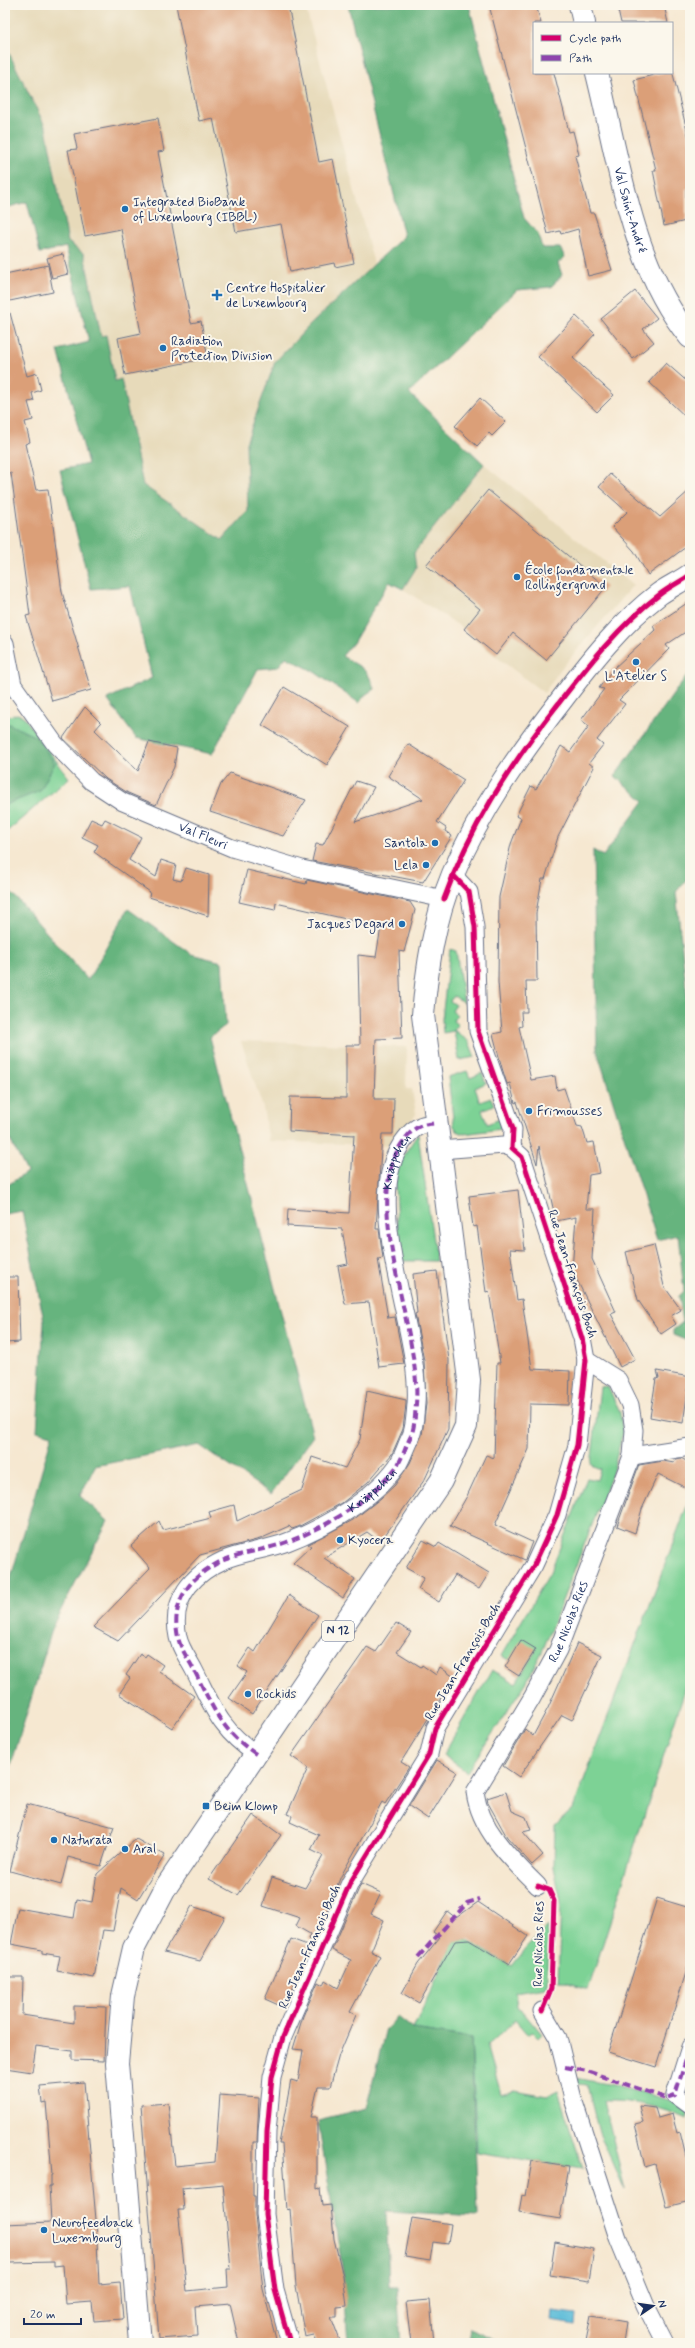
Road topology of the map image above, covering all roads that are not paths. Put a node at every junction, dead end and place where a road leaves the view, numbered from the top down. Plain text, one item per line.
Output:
1 (580, 5) edge
2 (584, 22) edge
3 (597, 74) edge
4 (690, 337) edge
5 (690, 575) edge
6 (5, 643) edge
7 (9, 686) edge
8 (453, 875) junction
9 (444, 900) junction
10 (436, 1123) junction
11 (512, 1148) junction
12 (440, 1150) junction
13 (586, 1360) junction
14 (690, 1448) edge
15 (632, 1456) junction
16 (256, 1754) junction
17 (538, 1886) dead end
18 (542, 2011) dead end
19 (690, 2047) edge
20 (690, 2106) edge
21 (140, 2343) edge
22 (290, 2343) edge
23 (665, 2343) edge

1 - 2 main road
3 - 4 main road, Val Saint-André
5 - 8 main road, N 12
6 - 7 street, Val Fleuri
7 - 9 street, Val Fleuri
8 - 9 main road, N 12
8 - 11 street
9 - 10 main road, N 12
10 - 12 main road, N 12
10 - 16 street, Knäppchen
11 - 12 street
11 - 13 street, Rue Jean-François Boch
12 - 16 main road, N 12
13 - 15 street, Rue Nicolas Ries
13 - 22 street, Rue Jean-François Boch
14 - 15 street
15 - 17 street, Rue Nicolas Ries
16 - 21 main road, N 12
18 - 23 street
19 - 20 street

